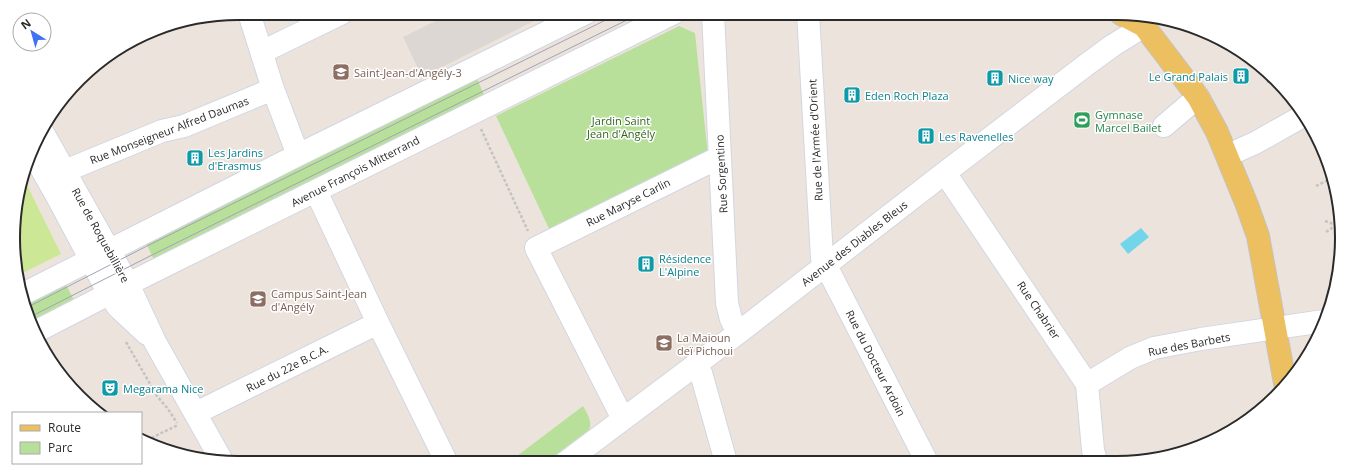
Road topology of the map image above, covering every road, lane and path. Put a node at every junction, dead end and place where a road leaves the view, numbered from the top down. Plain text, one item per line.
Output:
1 (251, 20) edge
2 (328, 20) edge
3 (572, 20) edge
4 (660, 20) edge
5 (713, 20) edge
6 (808, 20) edge
7 (1132, 20) edge
8 (1137, 21) edge
9 (262, 52) junction
10 (274, 89) junction
11 (1198, 97) junction
12 (474, 112) junction
13 (1299, 118) edge
14 (1164, 126) dead end
15 (45, 136) edge
16 (298, 154) junction
17 (1228, 155) junction
18 (720, 157) junction
19 (36, 158) edge
20 (65, 171) junction
21 (945, 173) junction
22 (1327, 180) edge
23 (1316, 186) dead end
24 (316, 191) junction
25 (1325, 221) dead end
26 (1335, 223) edge
27 (1335, 226) edge
28 (1326, 232) dead end
29 (536, 248) junction
30 (100, 254) junction
31 (826, 265) junction
32 (118, 289) junction
33 (27, 292) edge
34 (378, 323) junction
35 (1316, 327) edge
36 (40, 329) edge
37 (1274, 329) junction
38 (738, 333) junction
39 (126, 341) dead end
40 (695, 365) junction
41 (1284, 378) edge
42 (1087, 384) junction
43 (196, 413) junction
44 (624, 419) junction
45 (178, 425) junction
46 (182, 431) dead end
47 (152, 438) edge
48 (219, 455) edge
49 (444, 456) edge
50 (574, 456) edge
51 (724, 456) edge
52 (924, 456) edge
53 (1095, 456) edge

1 - 9 street
2 - 9 street
3 - 16 street
4 - 12 street, Avenue François Mitterrand
5 - 18 street, Rue Sorgentino
6 - 31 street, Rue de l'Armée d'Orient
7 - 21 street, Avenue des Diables Bleus
8 - 11 main road
9 - 10 street
10 - 16 street
10 - 20 street, Rue Monseigneur Alfred Daumas
11 - 14 street
11 - 17 main road
12 - 24 street, Avenue François Mitterrand
12 - 29 path
13 - 17 street
15 - 20 street, Rue de Roquebillière
16 - 30 street
17 - 37 main road
18 - 29 street, Rue Maryse Carlin
18 - 38 street, Rue Sorgentino
19 - 30 street, Rue de Roquebillière
20 - 30 street, Rue de Roquebillière
21 - 31 street, Avenue des Diables Bleus
21 - 42 street, Rue Chabrier
22 - 23 path
24 - 32 street, Avenue François Mitterrand
24 - 34 street
25 - 26 path
27 - 28 path
29 - 44 street
30 - 32 street, Rue de Roquebillière
30 - 33 street
31 - 38 street, Avenue des Diables Bleus
31 - 52 street, Rue du Docteur Ardoin
32 - 36 street, Avenue François Mitterrand
32 - 43 street, Rue de Roquebillière
34 - 43 street, Rue du 22e B.C.A.
34 - 49 street
35 - 37 street, Rue des Barbets
37 - 41 main road
37 - 42 street, Rue des Barbets
38 - 40 street, Avenue des Diables Bleus
39 - 45 path
40 - 44 street, Avenue des Diables Bleus
40 - 51 street
42 - 53 street, Rue Chabrier
43 - 48 street, Rue de Roquebillière
44 - 50 street, Avenue des Diables Bleus
45 - 46 path
45 - 47 path

